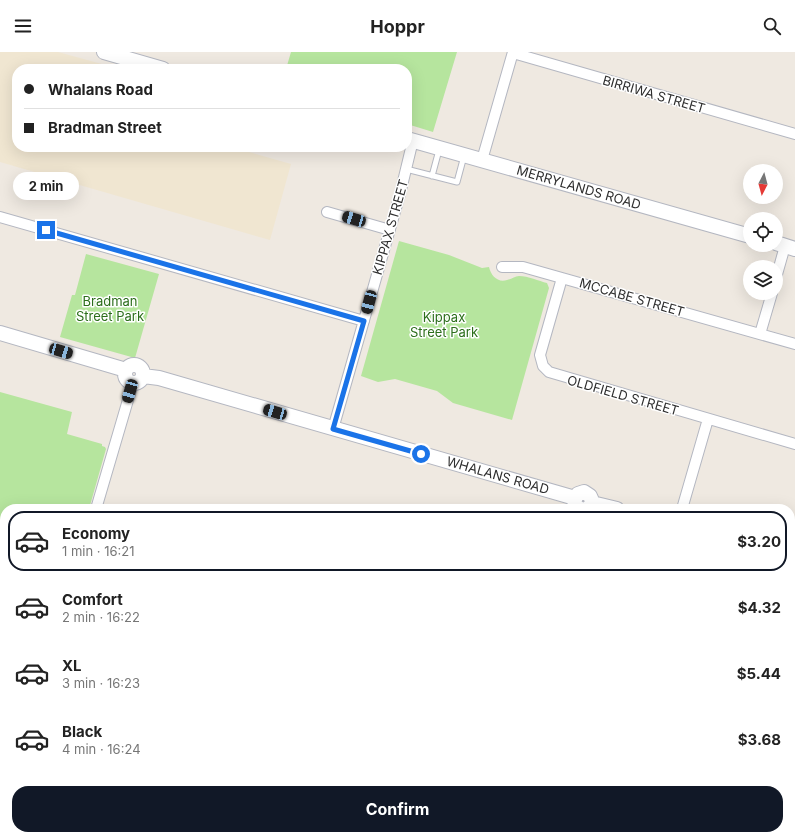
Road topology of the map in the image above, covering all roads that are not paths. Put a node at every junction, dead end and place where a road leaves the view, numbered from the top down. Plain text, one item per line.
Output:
1 (104, 52) edge
2 (513, 52) edge
3 (146, 64) edge
4 (795, 134) edge
5 (412, 140) edge
6 (440, 148) junction
7 (408, 152) edge
8 (465, 155) junction
9 (482, 160) junction
10 (406, 169) junction
11 (432, 176) junction
12 (327, 212) dead end
13 (0, 217) edge
14 (390, 230) junction
15 (743, 234) edge
16 (785, 246) edge
17 (781, 260) edge
18 (502, 267) dead end
19 (562, 278) junction
20 (770, 300) edge
21 (364, 321) junction
22 (0, 333) edge
23 (760, 334) junction
24 (795, 344) edge
25 (134, 376) junction
26 (708, 419) junction
27 (333, 429) junction
28 (795, 444) edge
29 (97, 504) edge
30 (580, 504) edge
31 (683, 504) edge

1 - 3 street
2 - 4 street, BIRRIWA STREET
2 - 9 street
5 - 6 street, MERRYLANDS ROAD
6 - 8 street, MERRYLANDS ROAD
6 - 11 lane
7 - 10 street, KIPPAX STREET
8 - 9 street, MERRYLANDS ROAD
8 - 11 lane
9 - 15 street, MERRYLANDS ROAD
10 - 11 lane
10 - 14 street, KIPPAX STREET
12 - 14 street
13 - 21 street
14 - 21 street, KIPPAX STREET
16 - 17 street
18 - 19 street, MCCABE STREET
19 - 23 street, MCCABE STREET
19 - 26 street, OLDFIELD STREET
20 - 23 street
21 - 27 street, KIPPAX STREET
22 - 25 street, WHALANS ROAD
23 - 24 street
25 - 27 street, WHALANS ROAD
25 - 29 street
26 - 28 street, OLDFIELD STREET
26 - 31 street
27 - 30 street, WHALANS ROAD

